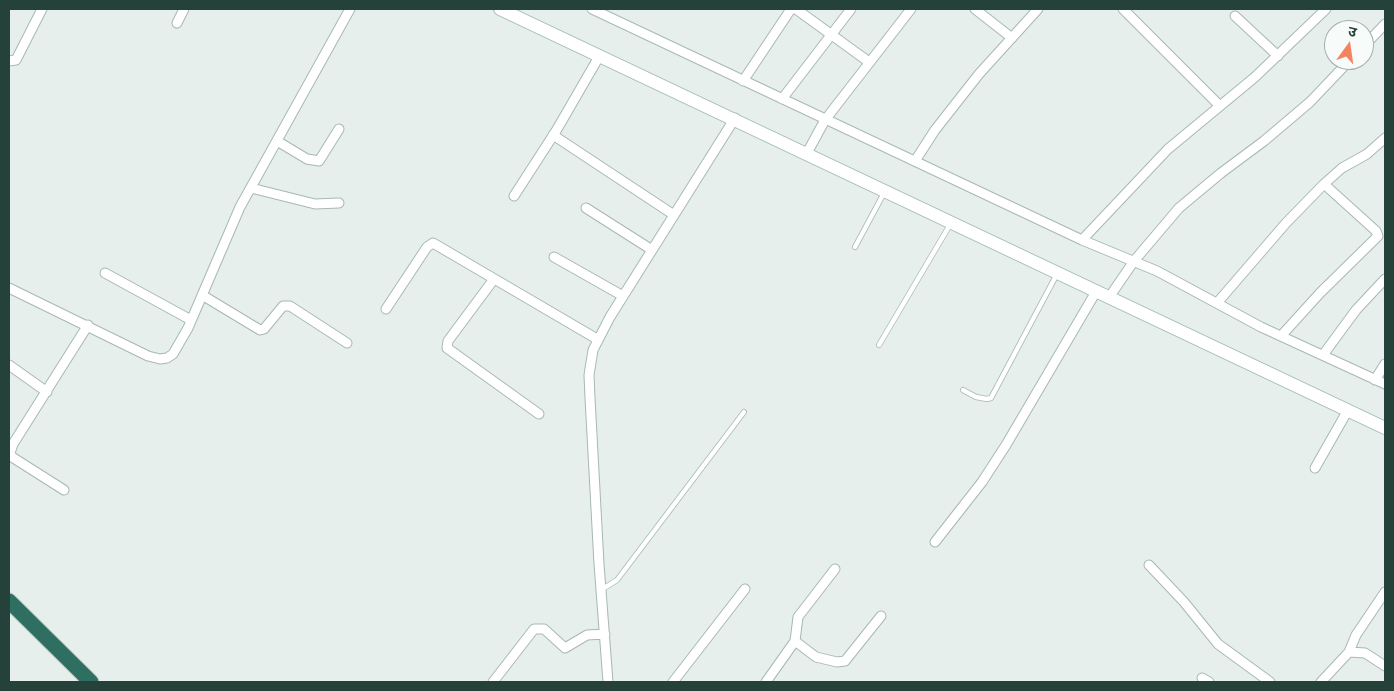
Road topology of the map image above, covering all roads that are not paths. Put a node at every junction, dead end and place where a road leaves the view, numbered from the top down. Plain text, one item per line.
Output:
1 (42, 9) edge
2 (184, 9) edge
3 (350, 9) edge
4 (500, 9) edge
5 (592, 9) edge
6 (791, 9) edge
7 (796, 9) edge
8 (851, 9) edge
9 (911, 9) edge
10 (975, 9) edge
11 (1038, 9) edge
12 (1123, 9) edge
13 (1326, 9) edge
14 (1235, 16) dead end
15 (177, 23) dead end
16 (1385, 24) edge
17 (831, 34) junction
18 (1374, 36) edge
19 (1012, 38) junction
20 (600, 55) junction
21 (1278, 56) junction
22 (9, 61) edge
23 (869, 62) junction
24 (1340, 70) edge
25 (743, 81) junction
26 (782, 99) junction
27 (1220, 106) junction
28 (735, 118) junction
29 (823, 123) junction
30 (339, 129) dead end
31 (553, 136) junction
32 (1385, 138) edge
33 (277, 141) junction
34 (810, 148) junction
35 (915, 161) junction
36 (1324, 184) junction
37 (251, 188) junction
38 (885, 190) junction
39 (514, 196) dead end
40 (339, 203) dead end
41 (586, 208) dead end
42 (674, 215) junction
43 (952, 221) junction
44 (1082, 240) junction
45 (855, 247) dead end
46 (652, 250) junction
47 (554, 257) dead end
48 (1134, 261) junction
49 (1058, 272) junction
50 (105, 273) dead end
51 (494, 279) junction
52 (1385, 279) edge
53 (9, 288) edge
54 (1096, 290) junction
55 (1114, 292) junction
56 (202, 295) junction
57 (623, 296) junction
58 (1217, 303) junction
59 (386, 309) dead end
60 (192, 320) junction
61 (88, 325) junction
62 (1281, 336) junction
63 (597, 339) junction
64 (347, 343) dead end
65 (878, 345) dead end
66 (1323, 355) junction
67 (1385, 364) edge
68 (9, 365) edge
69 (1375, 380) junction
70 (1385, 384) edge
71 (963, 390) dead end
72 (46, 392) junction
73 (1348, 410) junction
74 (744, 412) dead end
75 (539, 414) dead end
76 (1385, 428) edge
77 (1315, 468) dead end
78 (64, 490) dead end
79 (935, 542) dead end
80 (1149, 564) dead end
81 (835, 569) dead end
82 (745, 589) dead end
83 (601, 590) junction
84 (1385, 592) edge
85 (9, 601) edge
86 (880, 616) dead end
87 (605, 634) junction
88 (795, 641) junction
89 (1349, 652) junction
90 (1385, 666) edge
91 (91, 682) edge
92 (493, 682) edge
93 (608, 682) edge
94 (673, 682) edge
95 (766, 682) edge
96 (1270, 682) edge
97 (1321, 682) edge

1 - 22 street
2 - 15 street
3 - 33 street
4 - 20 street
5 - 25 street
6 - 25 street
7 - 17 street
8 - 17 street
9 - 23 street
10 - 19 street
11 - 19 street
12 - 27 street
13 - 21 street
14 - 21 street
16 - 18 street
17 - 23 street
17 - 26 street
19 - 35 street
20 - 28 street
20 - 31 street
21 - 27 street
23 - 29 street
24 - 48 street
25 - 26 street
26 - 29 street
27 - 44 street
28 - 34 street
28 - 42 street
29 - 34 street
29 - 35 street
30 - 33 street
31 - 39 street
31 - 42 street
32 - 36 street
33 - 37 street
34 - 38 street
35 - 44 street
36 - 58 street
36 - 62 street
37 - 40 street
37 - 56 street
38 - 43 street
38 - 45 lane
41 - 46 street
42 - 46 street
43 - 49 street
43 - 65 lane
44 - 48 street
46 - 57 street
47 - 57 street
48 - 55 street
48 - 58 street
49 - 54 street
49 - 71 lane
50 - 60 street
51 - 59 street
51 - 63 street
51 - 75 street
52 - 66 street
53 - 61 street
54 - 55 street
54 - 79 street
55 - 73 street
56 - 60 street
56 - 64 street
57 - 63 street
58 - 62 street
60 - 61 street
61 - 72 street
62 - 66 street
63 - 83 street
66 - 69 street
67 - 69 street
68 - 72 street
69 - 70 street
72 - 78 street
73 - 76 street
73 - 77 street
74 - 83 lane
80 - 96 street
81 - 88 street
82 - 94 street
83 - 87 street
84 - 89 street
85 - 91 highway
86 - 88 street
87 - 92 street
87 - 93 street
88 - 95 street
89 - 90 street
89 - 97 street

